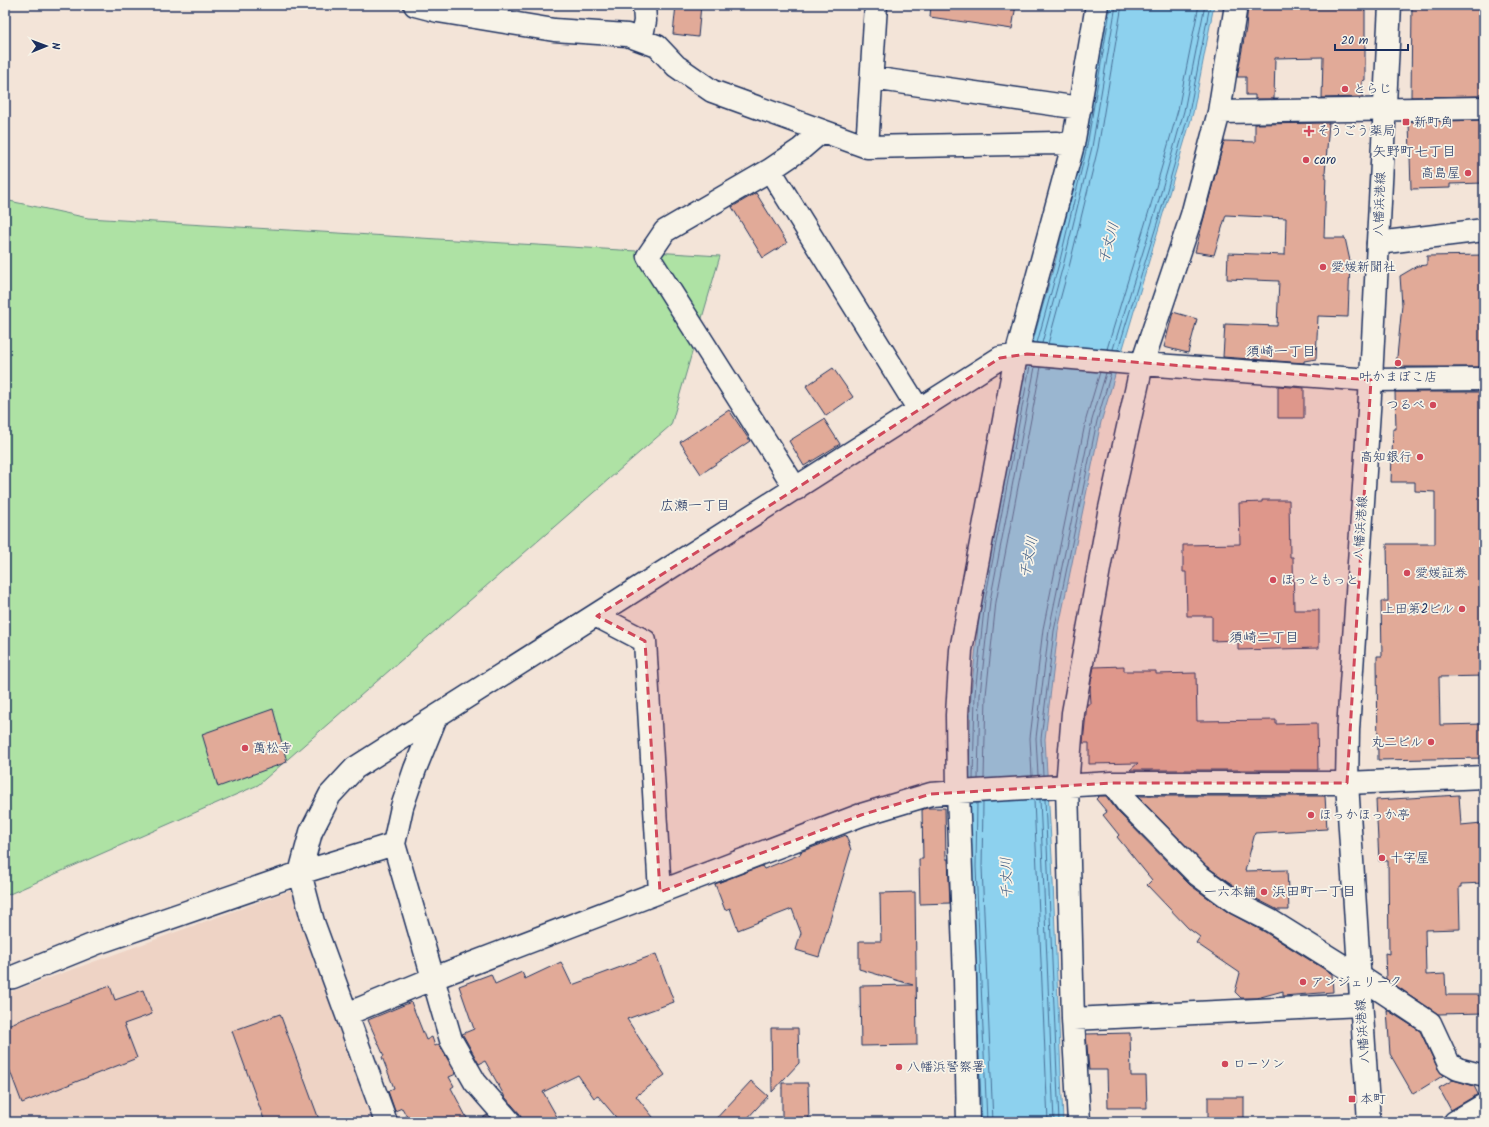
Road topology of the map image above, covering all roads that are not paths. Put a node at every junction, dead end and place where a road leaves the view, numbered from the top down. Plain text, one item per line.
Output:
1 (415, 5) edge
2 (644, 5) edge
3 (876, 5) edge
4 (1097, 5) edge
5 (1236, 5) edge
6 (1390, 5) edge
7 (641, 40) junction
8 (872, 78) junction
9 (1080, 108) junction
10 (1484, 108) edge
11 (1384, 110) junction
12 (1219, 112) junction
13 (822, 131) junction
14 (1073, 145) junction
15 (867, 147) junction
16 (770, 170) junction
17 (1484, 230) edge
18 (1378, 244) junction
19 (1021, 355) junction
20 (1137, 364) junction
21 (1484, 379) edge
22 (1371, 380) junction
23 (919, 410) junction
24 (796, 489) junction
25 (597, 616) junction
26 (436, 717) junction
27 (1484, 777) edge
28 (1112, 783) junction
29 (1347, 783) junction
30 (1060, 786) junction
31 (963, 791) junction
32 (394, 844) junction
33 (300, 873) junction
34 (660, 892) junction
35 (1359, 976) junction
36 (5, 978) edge
37 (434, 978) junction
38 (1361, 1005) junction
39 (348, 1014) junction
40 (1073, 1019) junction
41 (1484, 1076) edge
42 (1484, 1105) edge
43 (386, 1122) edge
44 (510, 1122) edge
45 (968, 1122) edge
46 (1079, 1122) edge
47 (1368, 1122) edge
48 (1455, 1122) edge

1 - 7 street
2 - 7 street
3 - 8 street
4 - 9 street
5 - 12 street
6 - 11 street, 八幡浜港線
7 - 13 street
8 - 9 street
8 - 15 street
9 - 14 street
10 - 11 street
11 - 12 street
11 - 18 street, 八幡浜港線
12 - 20 street
13 - 15 street
13 - 16 street
14 - 15 street
14 - 19 street
16 - 23 street
16 - 24 street
17 - 18 street
18 - 22 street, 八幡浜港線
19 - 20 street
19 - 23 street
19 - 31 street
20 - 22 street
20 - 30 street
21 - 22 street
22 - 29 street, 八幡浜港線
23 - 24 street
24 - 25 street
25 - 26 street
25 - 34 street
26 - 32 street
26 - 33 street
27 - 29 street
28 - 29 street
28 - 30 street
28 - 35 street
29 - 35 street, 八幡浜港線
30 - 31 street
30 - 40 street
31 - 34 street
31 - 45 street
32 - 33 street
32 - 37 street
33 - 36 street
33 - 39 street
34 - 37 street
35 - 38 street, 八幡浜港線
35 - 41 street
37 - 39 street
37 - 44 street
38 - 40 street
38 - 47 street, 八幡浜港線
39 - 43 street
40 - 46 street
42 - 48 street

